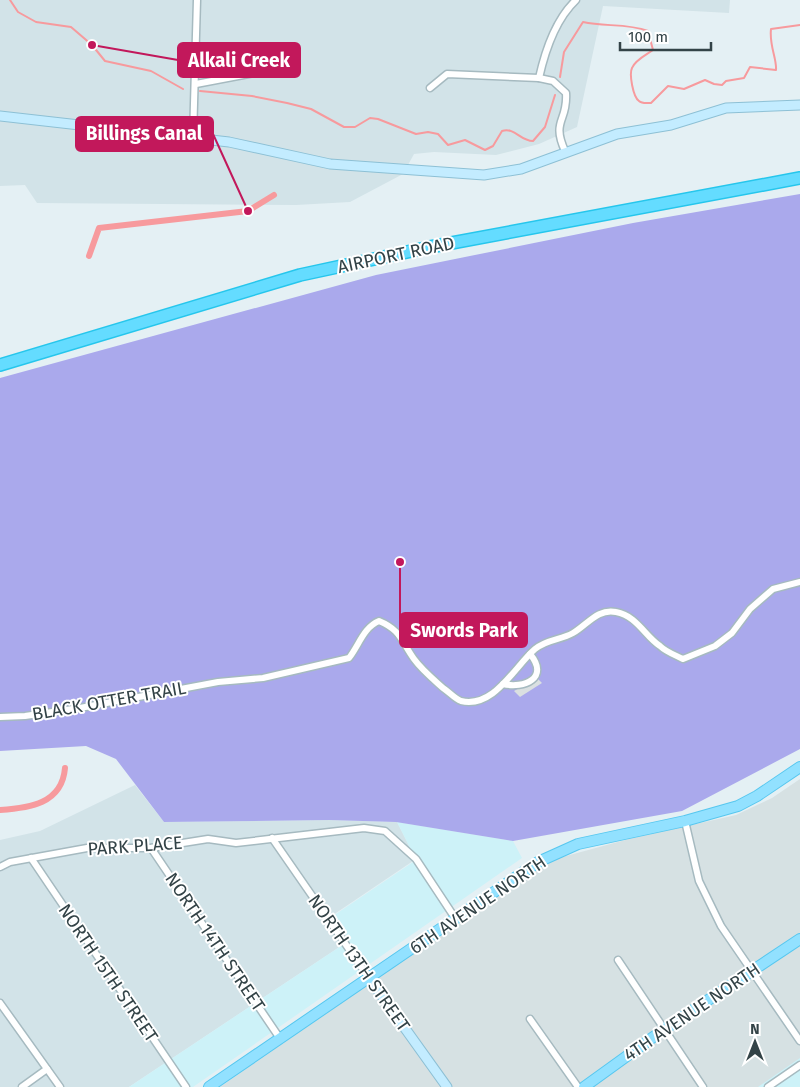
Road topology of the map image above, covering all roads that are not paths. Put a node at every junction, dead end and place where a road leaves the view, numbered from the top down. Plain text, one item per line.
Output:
1 (197, 0) edge
2 (576, 0) edge
3 (291, 66) dead end
4 (539, 78) junction
5 (196, 84) junction
6 (430, 88) dead end
7 (800, 105) edge
8 (0, 116) edge
9 (193, 138) junction
10 (565, 151) junction
11 (800, 178) edge
12 (800, 185) edge
13 (754, 187) junction
14 (0, 365) edge
15 (800, 582) edge
16 (530, 654) junction
17 (503, 684) junction
18 (0, 717) edge
19 (800, 767) edge
20 (686, 821) junction
21 (272, 838) junction
22 (151, 848) junction
23 (31, 858) junction
24 (0, 867) edge
25 (455, 918) junction
26 (800, 939) edge
27 (618, 960) dead end
28 (752, 972) junction
29 (369, 978) junction
30 (0, 1003) edge
31 (530, 1019) dead end
32 (663, 1030) junction
33 (279, 1037) junction
34 (800, 1041) edge
35 (800, 1065) edge
36 (47, 1069) junction
37 (22, 1087) edge
38 (60, 1087) edge
39 (186, 1087) edge
40 (209, 1087) edge
41 (447, 1087) edge
42 (578, 1087) edge
43 (584, 1087) edge
44 (702, 1087) edge
45 (768, 1087) edge

1 - 5 street
2 - 4 street
3 - 5 street
4 - 6 street
4 - 10 street
5 - 9 street
7 - 10 street
8 - 9 street
9 - 10 street
11 - 13 highway, AIRPORT ROAD
12 - 13 highway
13 - 14 highway, AIRPORT ROAD
15 - 16 street
16 - 17 street
16 - 17 street
17 - 18 street, BLACK OTTER TRAIL
19 - 20 main road, 6TH AVENUE NORTH
20 - 25 main road, 6TH AVENUE NORTH
20 - 28 street
21 - 22 street, PARK PLACE
21 - 25 street, PARK PLACE
21 - 29 street, NORTH 13TH STREET
22 - 23 street, PARK PLACE
22 - 33 street, NORTH 14TH STREET
23 - 24 street, PARK PLACE
23 - 39 street, NORTH 15TH STREET
25 - 29 main road, 6TH AVENUE NORTH
26 - 28 main road, 4TH AVENUE NORTH
27 - 32 street
28 - 32 main road, 4TH AVENUE NORTH
28 - 34 street
29 - 33 main road, 6TH AVENUE NORTH
29 - 41 street, NORTH 13TH STREET
30 - 36 street
31 - 42 street
32 - 43 main road, 4TH AVENUE NORTH
32 - 44 street
33 - 40 main road, 6TH AVENUE NORTH
35 - 45 street
36 - 37 street
36 - 38 street

